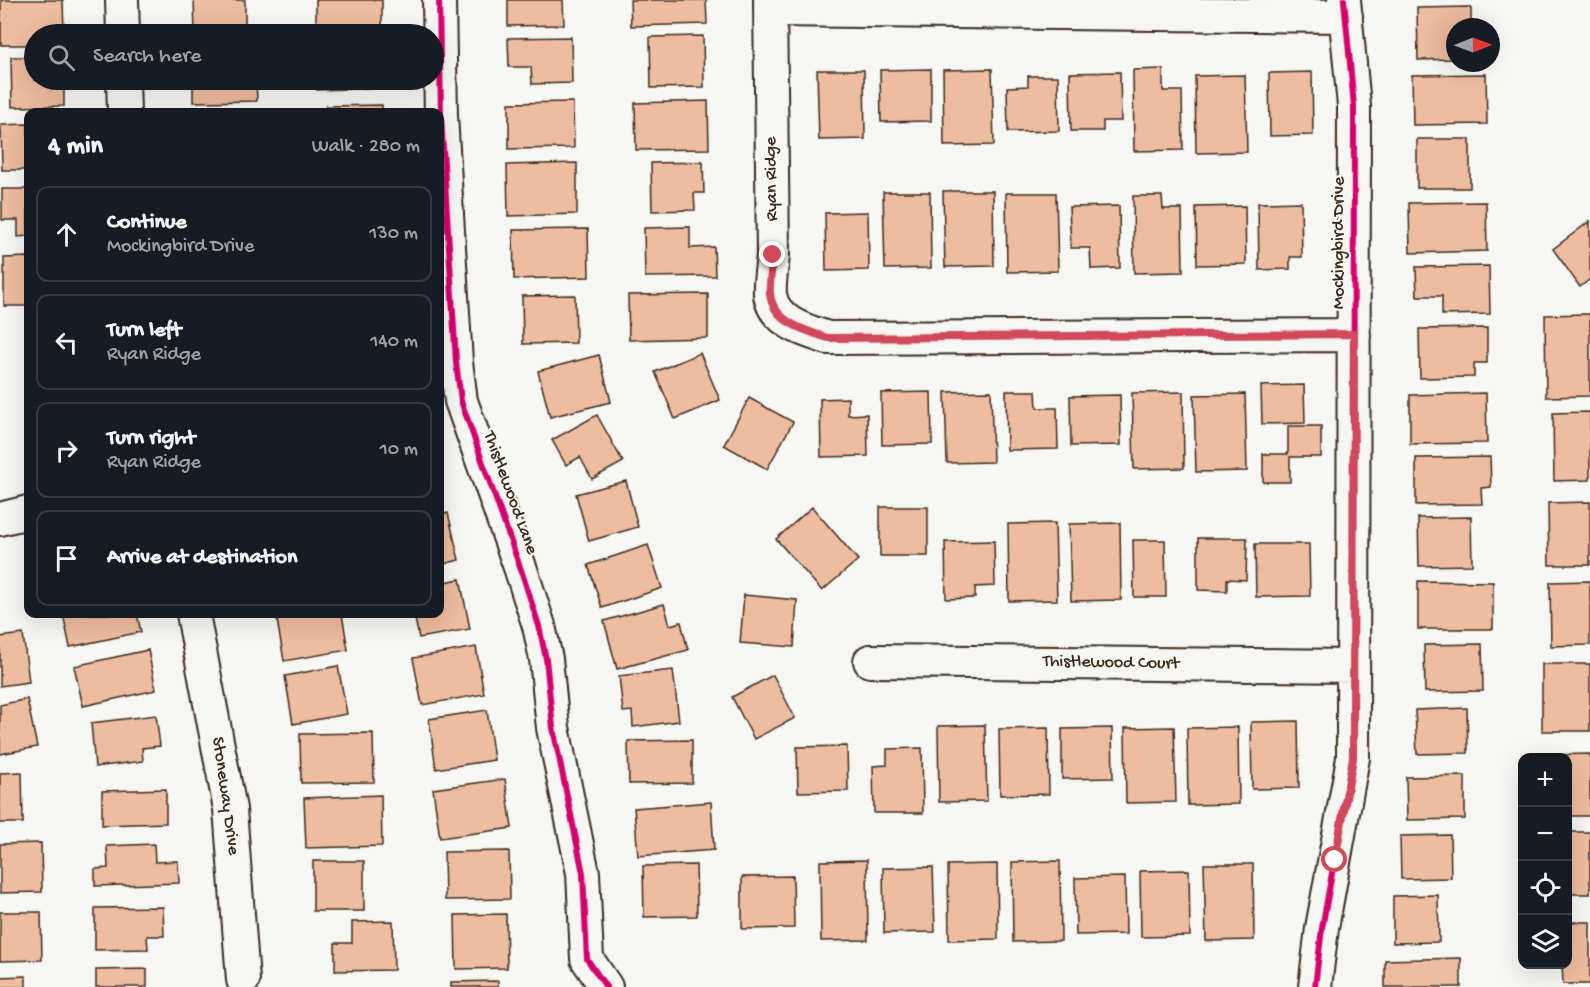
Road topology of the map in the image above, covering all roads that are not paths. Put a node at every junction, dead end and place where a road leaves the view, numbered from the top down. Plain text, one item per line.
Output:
1 (122, 0) edge
2 (439, 0) edge
3 (770, 5) edge
4 (1345, 8) edge
5 (123, 24) edge
6 (439, 24) edge
7 (123, 90) edge
8 (441, 90) edge
9 (124, 108) edge
10 (441, 108) edge
11 (444, 165) edge
12 (1354, 334) junction
13 (450, 404) edge
14 (24, 513) edge
15 (0, 519) edge
16 (194, 618) edge
17 (870, 660) dead end
18 (1353, 666) junction
19 (243, 980) dead end
20 (606, 987) edge
21 (1315, 987) edge

1 - 5 street
2 - 6 street, Thistlewood Lane
3 - 4 street
3 - 12 street, Ryan Ridge
4 - 12 street, Mockingbird Drive
7 - 9 street
8 - 10 street, Thistlewood Lane
11 - 13 street, Thistlewood Lane
12 - 18 street, Mockingbird Drive
13 - 20 street, Thistlewood Lane
14 - 15 street
16 - 19 street, Stoneway Drive
17 - 18 street, Thistlewood Court
18 - 21 street, Mockingbird Drive

